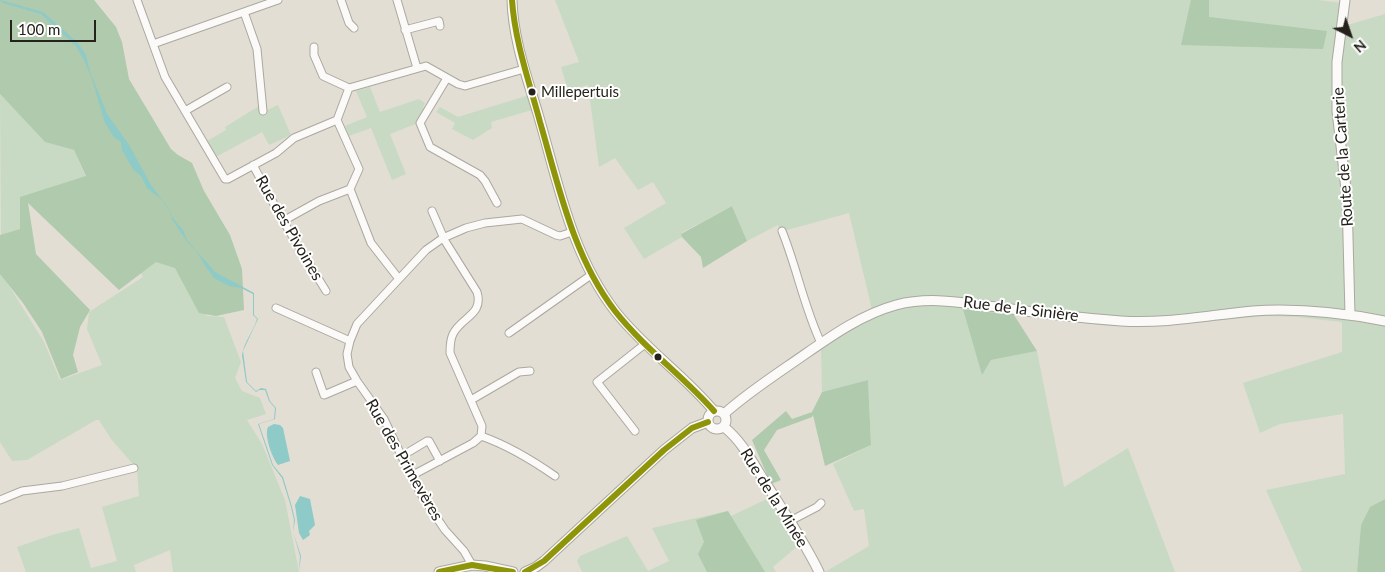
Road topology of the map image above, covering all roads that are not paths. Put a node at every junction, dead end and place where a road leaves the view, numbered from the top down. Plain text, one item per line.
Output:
1 (137, 0) edge
2 (278, 0) edge
3 (341, 0) edge
4 (397, 0) edge
5 (512, 0) edge
6 (1345, 0) edge
7 (244, 12) junction
8 (440, 26) dead end
9 (354, 28) dead end
10 (405, 30) junction
11 (153, 44) junction
12 (314, 47) dead end
13 (418, 68) junction
14 (524, 69) junction
15 (447, 78) junction
16 (227, 87) dead end
17 (349, 88) junction
18 (185, 111) junction
19 (262, 111) dead end
20 (337, 120) junction
21 (253, 166) junction
22 (350, 190) junction
23 (497, 203) dead end
24 (432, 211) dead end
25 (284, 222) junction
26 (782, 231) dead end
27 (572, 232) junction
28 (443, 238) junction
29 (592, 275) junction
30 (399, 280) junction
31 (326, 291) dead end
32 (276, 308) dead end
33 (1350, 315) junction
34 (1385, 322) edge
35 (509, 333) dead end
36 (350, 341) junction
37 (821, 343) junction
38 (645, 344) junction
39 (530, 371) dead end
40 (316, 372) dead end
41 (357, 381) junction
42 (471, 400) junction
43 (714, 411) junction
44 (724, 414) junction
45 (708, 422) junction
46 (724, 427) junction
47 (635, 431) dead end
48 (481, 436) junction
49 (402, 456) junction
50 (440, 461) junction
51 (134, 468) dead end
52 (411, 476) junction
53 (555, 476) dead end
54 (0, 500) edge
55 (821, 503) dead end
56 (790, 521) junction
57 (472, 565) junction
58 (485, 569) edge
59 (439, 572) edge
60 (513, 572) edge
61 (525, 572) edge
62 (819, 572) edge

1 - 11 street
2 - 7 street
3 - 9 street
4 - 10 street
5 - 14 street
6 - 33 street, Route de la Carterie
7 - 11 street
7 - 19 street
8 - 10 street
10 - 13 street
11 - 18 street
12 - 17 street
13 - 15 street
13 - 17 street
14 - 15 street
14 - 27 street
15 - 23 street
16 - 18 street
17 - 20 street
18 - 21 street
20 - 21 street
20 - 22 street
21 - 25 street, Rue des Pivoines
22 - 25 street
22 - 30 street
24 - 28 street
25 - 31 street, Rue des Pivoines
26 - 37 street
27 - 28 street, Rue des Primevères
27 - 29 street
28 - 30 street, Rue des Primevères
28 - 42 street
29 - 35 street
29 - 38 street
30 - 36 street, Rue des Primevères
32 - 36 street
33 - 34 street, Rue de la Sinière
33 - 37 street, Rue de la Sinière
36 - 41 street, Rue des Primevères
37 - 44 street, Rue de la Sinière
38 - 43 street
38 - 47 street
39 - 42 street
40 - 41 street
41 - 49 street, Rue des Primevères
42 - 48 street
43 - 44 street
43 - 45 street
44 - 46 street
45 - 46 street
45 - 61 street
46 - 56 street, Rue de la Minée
48 - 50 street
48 - 53 street
49 - 50 street
49 - 52 street, Rue des Primevères
50 - 52 street
51 - 54 street
52 - 57 street, Rue des Primevères
55 - 56 street
56 - 62 street, Rue de la Minée
57 - 58 street
57 - 59 street
58 - 60 street

